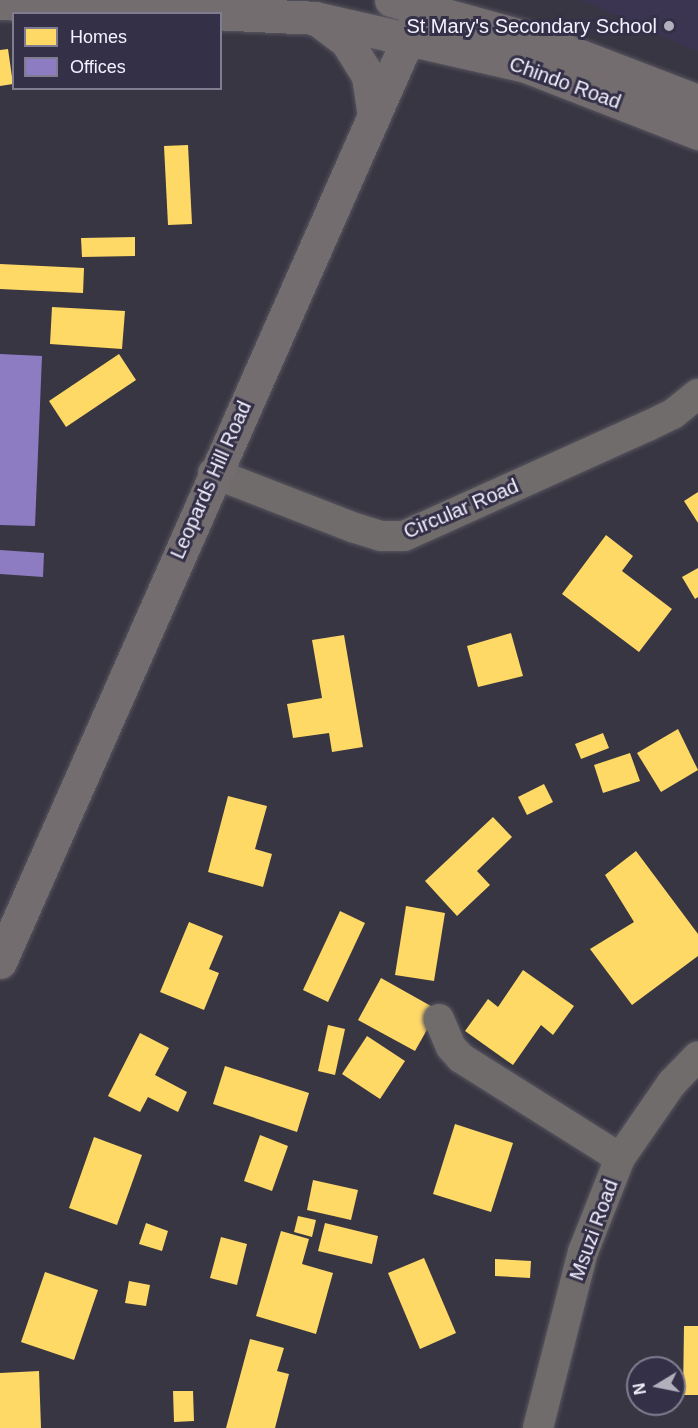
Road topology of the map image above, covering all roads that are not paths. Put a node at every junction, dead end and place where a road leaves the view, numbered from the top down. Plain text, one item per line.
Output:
1 (477, 0) edge
2 (0, 3) edge
3 (413, 3) edge
4 (189, 12) edge
5 (222, 14) edge
6 (315, 18) junction
7 (506, 31) junction
8 (408, 41) junction
9 (484, 57) junction
10 (698, 101) edge
11 (374, 116) junction
12 (698, 133) edge
13 (698, 394) edge
14 (213, 473) junction
15 (2, 954) edge
16 (439, 1019) dead end
17 (698, 1056) edge
18 (620, 1158) junction
19 (538, 1428) edge

1 - 7 main road
2 - 4 main road, Chindo Road
3 - 7 main road, Chindo Road
3 - 8 main road, Leopards Hill Road
5 - 6 main road, Chindo Road
6 - 8 main road, Chindo Road
6 - 11 main road
7 - 10 main road, Chindo Road
8 - 9 main road, Chindo Road
8 - 11 main road, Leopards Hill Road
9 - 11 main road
9 - 12 main road, Chindo Road
11 - 14 main road, Leopards Hill Road
13 - 14 street, Circular Road
14 - 15 main road, Leopards Hill Road
16 - 18 street
17 - 18 street, Msuzi Road
18 - 19 street, Msuzi Road

